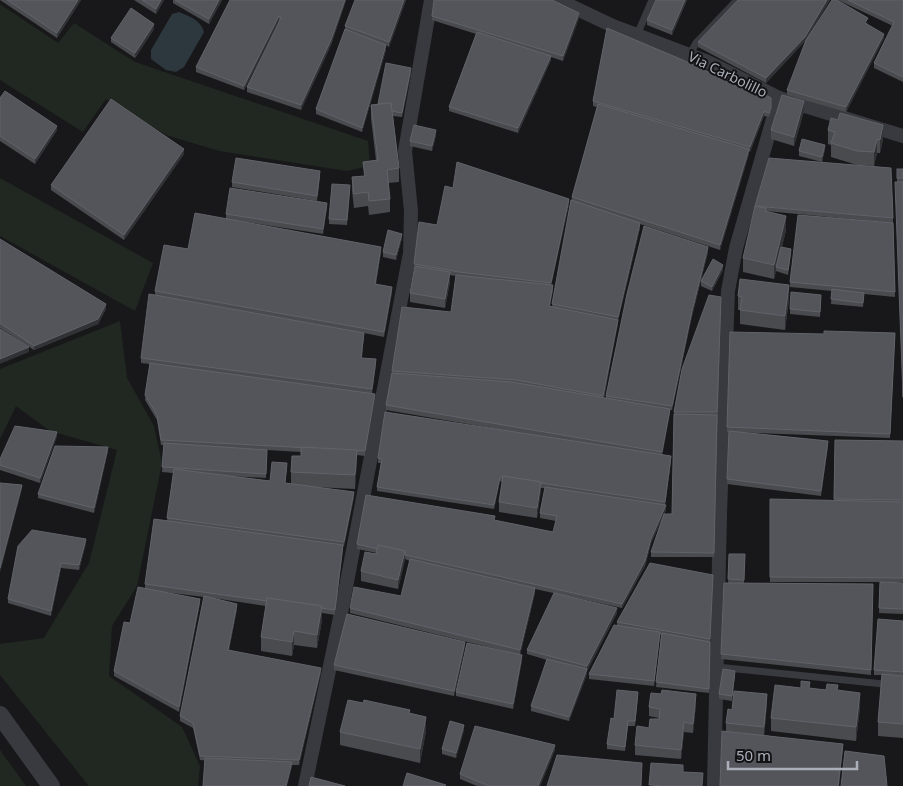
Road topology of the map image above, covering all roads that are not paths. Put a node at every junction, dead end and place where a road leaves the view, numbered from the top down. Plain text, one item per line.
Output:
1 (431, 0) edge
2 (558, 0) edge
3 (652, 0) edge
4 (737, 0) edge
5 (637, 35) junction
6 (690, 54) junction
7 (779, 98) junction
8 (903, 136) edge
9 (717, 667) junction
10 (903, 686) edge
11 (0, 715) edge
12 (51, 786) edge
13 (305, 786) edge
14 (714, 786) edge

1 - 13 street
2 - 5 street, Via Carbolillo
3 - 5 lane
4 - 6 lane
5 - 6 street, Via Carbolillo
6 - 7 street, Via Carbolillo
7 - 8 street, Via Carbolillo
7 - 9 street
9 - 10 lane
9 - 14 street
11 - 12 street

